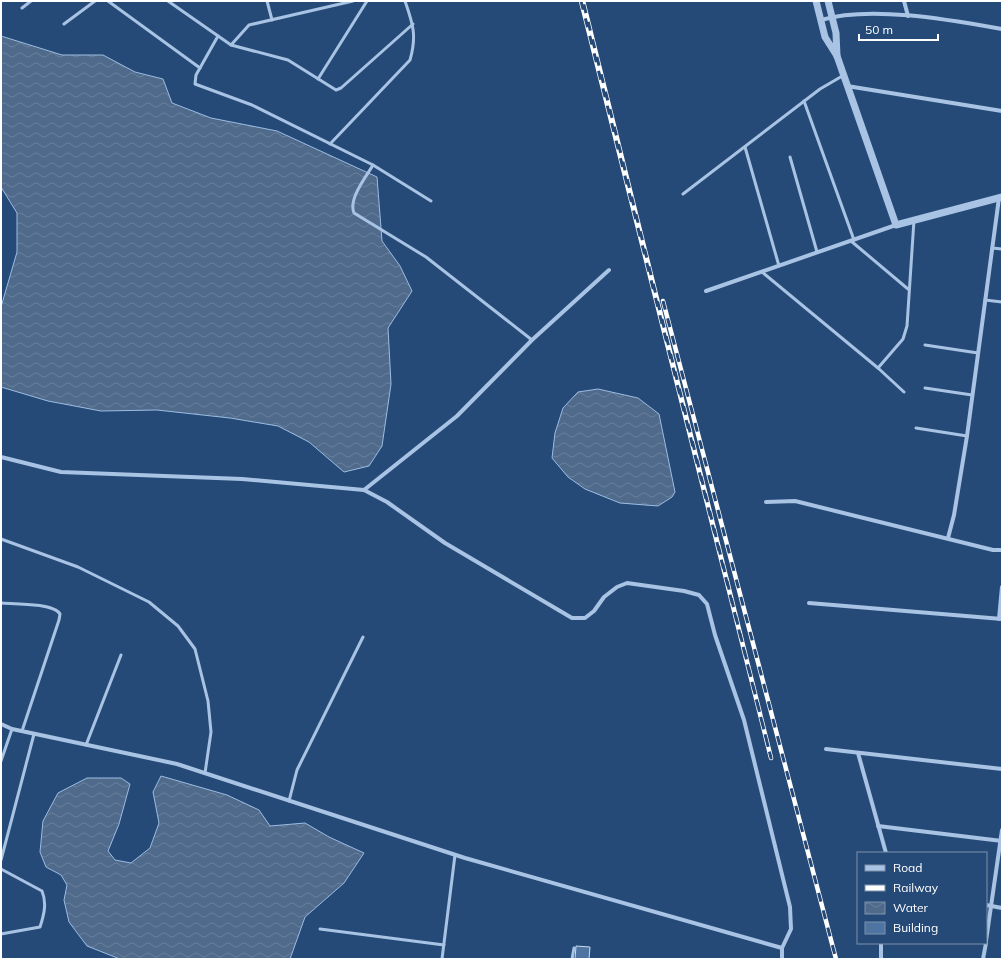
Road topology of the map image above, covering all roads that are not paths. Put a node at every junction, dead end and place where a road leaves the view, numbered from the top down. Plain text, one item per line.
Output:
1 (31, 1) edge
2 (95, 1) edge
3 (108, 1) edge
4 (168, 1) edge
5 (268, 1) edge
6 (353, 1) edge
7 (367, 1) edge
8 (404, 1) edge
9 (816, 1) edge
10 (828, 1) edge
11 (904, 1) edge
12 (22, 8) dead end
13 (832, 16) junction
14 (908, 16) junction
15 (272, 20) junction
16 (821, 20) junction
17 (64, 24) dead end
18 (413, 24) junction
19 (1002, 29) edge
20 (218, 36) junction
21 (231, 45) junction
22 (837, 56) junction
23 (200, 68) junction
24 (844, 75) junction
25 (318, 79) junction
26 (847, 86) junction
27 (804, 101) junction
28 (1002, 111) edge
29 (330, 144) junction
30 (745, 147) junction
31 (790, 157) dead end
32 (373, 165) junction
33 (683, 194) dead end
34 (1000, 198) edge
35 (431, 201) dead end
36 (914, 220) junction
37 (896, 225) junction
38 (852, 240) junction
39 (992, 248) junction
40 (1002, 249) edge
41 (817, 252) junction
42 (779, 266) junction
43 (609, 270) dead end
44 (762, 272) junction
45 (908, 289) junction
46 (706, 291) dead end
47 (985, 300) junction
48 (1002, 302) edge
49 (532, 340) junction
50 (925, 345) dead end
51 (978, 353) junction
52 (878, 368) junction
53 (925, 388) dead end
54 (904, 392) dead end
55 (972, 395) junction
56 (916, 428) dead end
57 (967, 436) junction
58 (1, 457) edge
59 (364, 490) junction
60 (766, 502) dead end
61 (948, 538) junction
62 (1, 539) edge
63 (1002, 550) edge
64 (1002, 587) edge
65 (1, 603) edge
66 (809, 603) dead end
67 (1001, 619) edge
68 (363, 637) dead end
69 (121, 655) dead end
70 (1, 724) edge
71 (12, 729) junction
72 (22, 731) junction
73 (34, 734) junction
74 (86, 745) junction
75 (826, 750) dead end
76 (858, 753) junction
77 (1, 760) edge
78 (1002, 770) edge
79 (205, 773) junction
80 (289, 801) junction
81 (878, 826) junction
82 (1002, 830) edge
83 (1001, 841) edge
84 (886, 852) edge
85 (455, 855) junction
86 (1, 860) edge
87 (1, 869) edge
88 (987, 905) edge
89 (991, 906) junction
90 (1002, 908) edge
91 (320, 929) dead end
92 (1, 934) edge
93 (987, 935) edge
94 (882, 944) edge
95 (986, 944) edge
96 (444, 945) junction
97 (574, 948) dead end
98 (782, 948) junction
99 (442, 959) edge
100 (572, 959) edge
101 (782, 959) edge
102 (881, 959) edge
103 (983, 959) edge

1 - 12 lane
2 - 17 lane
3 - 23 lane
4 - 20 lane
5 - 15 lane
6 - 15 lane
7 - 25 lane
8 - 18 lane
9 - 16 street
10 - 13 street
11 - 14 street
13 - 14 street
13 - 16 street
13 - 22 street
14 - 19 street
15 - 21 lane
16 - 22 street
18 - 25 lane
18 - 29 lane
20 - 21 lane
20 - 23 lane
21 - 25 lane
22 - 24 street
23 - 29 lane
24 - 26 street
24 - 27 lane
26 - 28 street
26 - 37 street
27 - 30 lane
27 - 38 lane
29 - 32 lane
30 - 33 lane
30 - 42 lane
31 - 41 lane
32 - 35 lane
32 - 49 lane
34 - 36 street
34 - 39 street
36 - 37 street
36 - 45 lane
37 - 38 street
38 - 41 street
38 - 45 lane
39 - 40 lane
39 - 47 street
41 - 42 street
42 - 44 street
43 - 49 street
44 - 46 street
44 - 52 lane
45 - 52 lane
47 - 48 lane
47 - 51 street
49 - 59 street
50 - 51 lane
51 - 55 street
52 - 54 lane
53 - 55 lane
55 - 57 street
56 - 57 lane
57 - 61 street
58 - 59 street
59 - 98 street
60 - 61 street
61 - 63 street
62 - 79 lane
64 - 67 street
65 - 72 lane
66 - 67 street
68 - 80 lane
69 - 74 lane
70 - 71 street
71 - 72 street
71 - 77 lane
72 - 73 street
73 - 74 street
73 - 86 lane
74 - 79 street
75 - 76 street
76 - 78 street
76 - 81 street
79 - 80 street
80 - 85 street
81 - 83 street
81 - 84 street
82 - 83 street
83 - 89 street
85 - 96 lane
85 - 98 street
87 - 92 lane
88 - 89 street
89 - 90 street
89 - 93 street
91 - 96 lane
94 - 102 street
95 - 103 street
96 - 99 lane
97 - 100 lane
98 - 101 street

